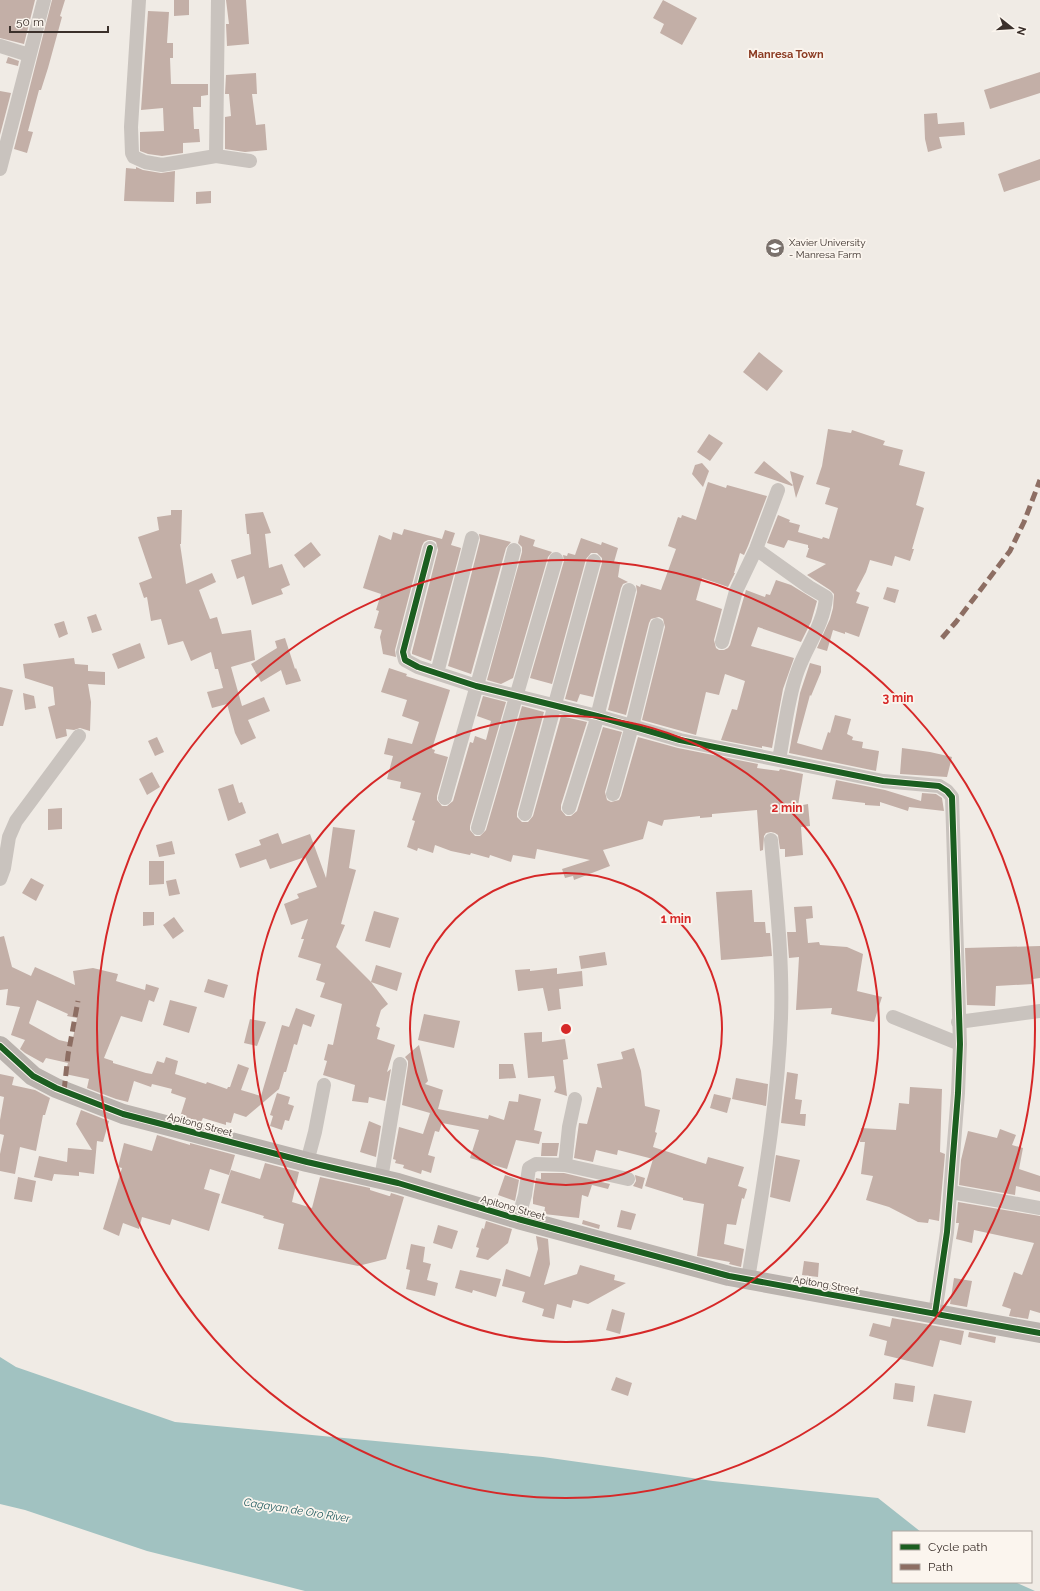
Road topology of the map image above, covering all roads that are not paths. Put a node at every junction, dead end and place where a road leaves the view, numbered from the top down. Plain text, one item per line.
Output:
1 (44, 0) edge
2 (139, 0) edge
3 (218, 0) edge
4 (0, 46) edge
5 (30, 55) junction
6 (216, 156) junction
7 (250, 161) dead end
8 (0, 169) edge
9 (778, 490) dead end
10 (472, 538) dead end
11 (430, 548) dead end
12 (756, 549) junction
13 (514, 550) dead end
14 (556, 558) dead end
15 (594, 561) dead end
16 (629, 590) dead end
17 (657, 625) dead end
18 (722, 642) dead end
19 (437, 673) junction
20 (476, 686) junction
21 (516, 695) junction
22 (555, 705) junction
23 (597, 716) junction
24 (632, 726) junction
25 (79, 736) dead end
26 (779, 760) junction
27 (613, 794) dead end
28 (445, 798) dead end
29 (569, 808) dead end
30 (525, 814) dead end
31 (478, 828) dead end
32 (771, 840) dead end
33 (0, 879) edge
34 (1040, 1011) edge
35 (893, 1017) dead end
36 (958, 1022) junction
37 (960, 1044) junction
38 (0, 1046) edge
39 (400, 1064) dead end
40 (324, 1085) dead end
41 (575, 1099) dead end
42 (307, 1162) junction
43 (565, 1165) junction
44 (381, 1179) junction
45 (628, 1179) dead end
46 (951, 1192) junction
47 (1040, 1208) edge
48 (518, 1220) junction
49 (748, 1279) junction
50 (935, 1314) junction
51 (1040, 1333) edge

1 - 5 street
2 - 6 street
3 - 6 street
4 - 5 street
5 - 8 street
6 - 7 street
9 - 12 street
10 - 19 street
11 - 19 street
12 - 18 street
12 - 26 street
13 - 20 street
14 - 21 street
15 - 22 street
16 - 23 street
17 - 24 street
19 - 20 street
20 - 21 street
20 - 28 street
21 - 22 street
21 - 31 street
22 - 23 street
22 - 30 street
23 - 24 street
23 - 29 street
24 - 26 street
24 - 27 street
25 - 33 street
26 - 36 street
32 - 49 street
34 - 36 street
35 - 37 street
36 - 37 street
37 - 46 street
38 - 42 street, Apitong Street
39 - 44 street
40 - 42 street
41 - 43 street
42 - 44 street, Apitong Street
43 - 45 street
43 - 48 street
44 - 48 street, Apitong Street
46 - 47 street
46 - 50 street
48 - 49 street, Apitong Street
49 - 50 street, Apitong Street
50 - 51 street, Apitong Street

